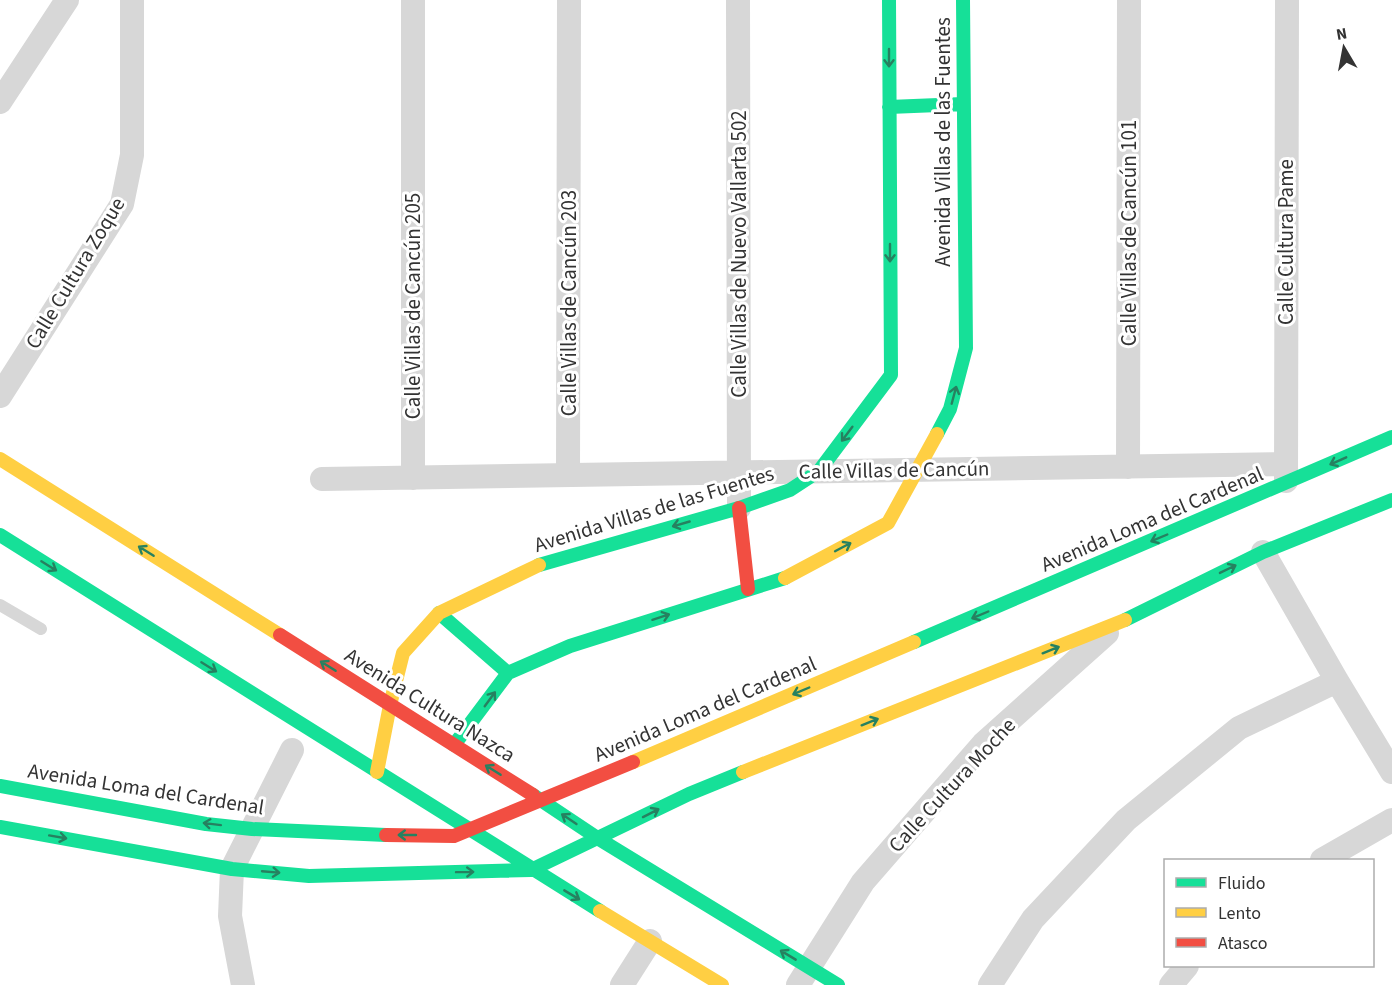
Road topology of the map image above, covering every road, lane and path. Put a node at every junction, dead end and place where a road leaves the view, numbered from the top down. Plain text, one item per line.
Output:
1 (67, 0) edge
2 (132, 0) edge
3 (413, 0) edge
4 (569, 0) edge
5 (738, 0) edge
6 (889, 0) edge
7 (963, 0) edge
8 (1129, 0) edge
9 (1287, 0) edge
10 (0, 102) edge
11 (963, 104) junction
12 (889, 107) junction
13 (0, 396) edge
14 (1392, 437) edge
15 (0, 459) edge
16 (1128, 467) junction
17 (919, 470) junction
18 (819, 471) junction
19 (740, 472) junction
20 (1286, 474) junction
21 (568, 475) junction
22 (412, 478) junction
23 (322, 479) dead end
24 (1392, 500) edge
25 (739, 508) junction
26 (0, 535) edge
27 (1263, 552) junction
28 (748, 589) junction
29 (0, 605) edge
30 (439, 613) junction
31 (1118, 623) junction
32 (41, 629) dead end
33 (508, 673) junction
34 (1337, 681) junction
35 (390, 705) junction
36 (454, 745) junction
37 (292, 750) dead end
38 (376, 772) junction
39 (1392, 772) edge
40 (0, 786) edge
41 (542, 801) junction
42 (1392, 820) edge
43 (0, 827) edge
44 (252, 829) junction
45 (468, 831) junction
46 (599, 839) junction
47 (1325, 859) edge
48 (232, 869) junction
49 (531, 870) junction
50 (650, 941) junction
51 (1186, 967) edge
52 (803, 976) edge
53 (243, 985) edge
54 (622, 985) edge
55 (722, 985) edge
56 (838, 985) edge
57 (990, 985) edge
58 (1171, 985) edge

1 - 10 street
2 - 13 street, Calle Cultura Zoque
3 - 22 street, Calle Villas de Cancún 205
4 - 21 street, Calle Villas de Cancún 203
5 - 19 street, Calle Villas de Nuevo Vallarta 502
6 -> 12 street, Avenida Villas de las Fuentes
7 - 11 street, Avenida Villas de las Fuentes
8 - 16 street, Calle Villas de Cancún 101
9 - 20 street, Calle Cultura Pame
11 - 12 street
17 -> 11 street, Avenida Villas de las Fuentes
12 -> 18 street, Avenida Villas de las Fuentes
14 -> 20 street, Avenida Loma del Cardenal
35 -> 15 street, Avenida Cultura Nazca
16 - 17 street, Calle Villas de Cancún
16 - 20 street, Calle Villas de Cancún
17 - 18 street, Calle Villas de Cancún
28 -> 17 street, Avenida Villas de las Fuentes
18 - 19 street, Calle Villas de Cancún
18 - 25 street, Avenida Villas de las Fuentes
19 - 21 street, Calle Villas de Cancún
19 - 25 street, Calle Villas de Nuevo Vallarta 502
20 -> 41 street, Avenida Loma del Cardenal
21 - 22 street, Calle Villas de Cancún
22 - 23 street, Calle Villas de Cancún
24 - 27 street
25 - 28 street
25 -> 30 street, Avenida Villas de las Fuentes
26 -> 38 street
31 -> 27 street
27 - 34 street
33 -> 28 street, Avenida Villas de las Fuentes
29 - 32 lane
30 - 33 street
30 - 35 street, Avenida Villas de las Fuentes
46 -> 31 street
31 - 52 street, Calle Cultura Moche
36 -> 33 street, Avenida Villas de las Fuentes
34 - 39 street
34 - 57 street
35 - 36 street, Avenida Cultura Nazca
35 - 38 street, Avenida Villas de las Fuentes
41 -> 36 street, Avenida Cultura Nazca
37 - 44 street
38 - 45 street
44 -> 40 street, Avenida Loma del Cardenal
41 - 45 street, Avenida Loma del Cardenal
46 -> 41 street, Avenida Cultura Nazca
42 - 47 street
43 -> 48 street
45 -> 44 street, Avenida Loma del Cardenal
44 - 48 street
45 - 49 street
46 - 49 street
52 -> 46 street, Avenida Cultura Nazca
48 -> 49 street
48 - 53 street
49 -> 50 street
50 - 54 street
50 - 55 street
51 - 58 street
52 - 56 street, Avenida Cultura Nazca

